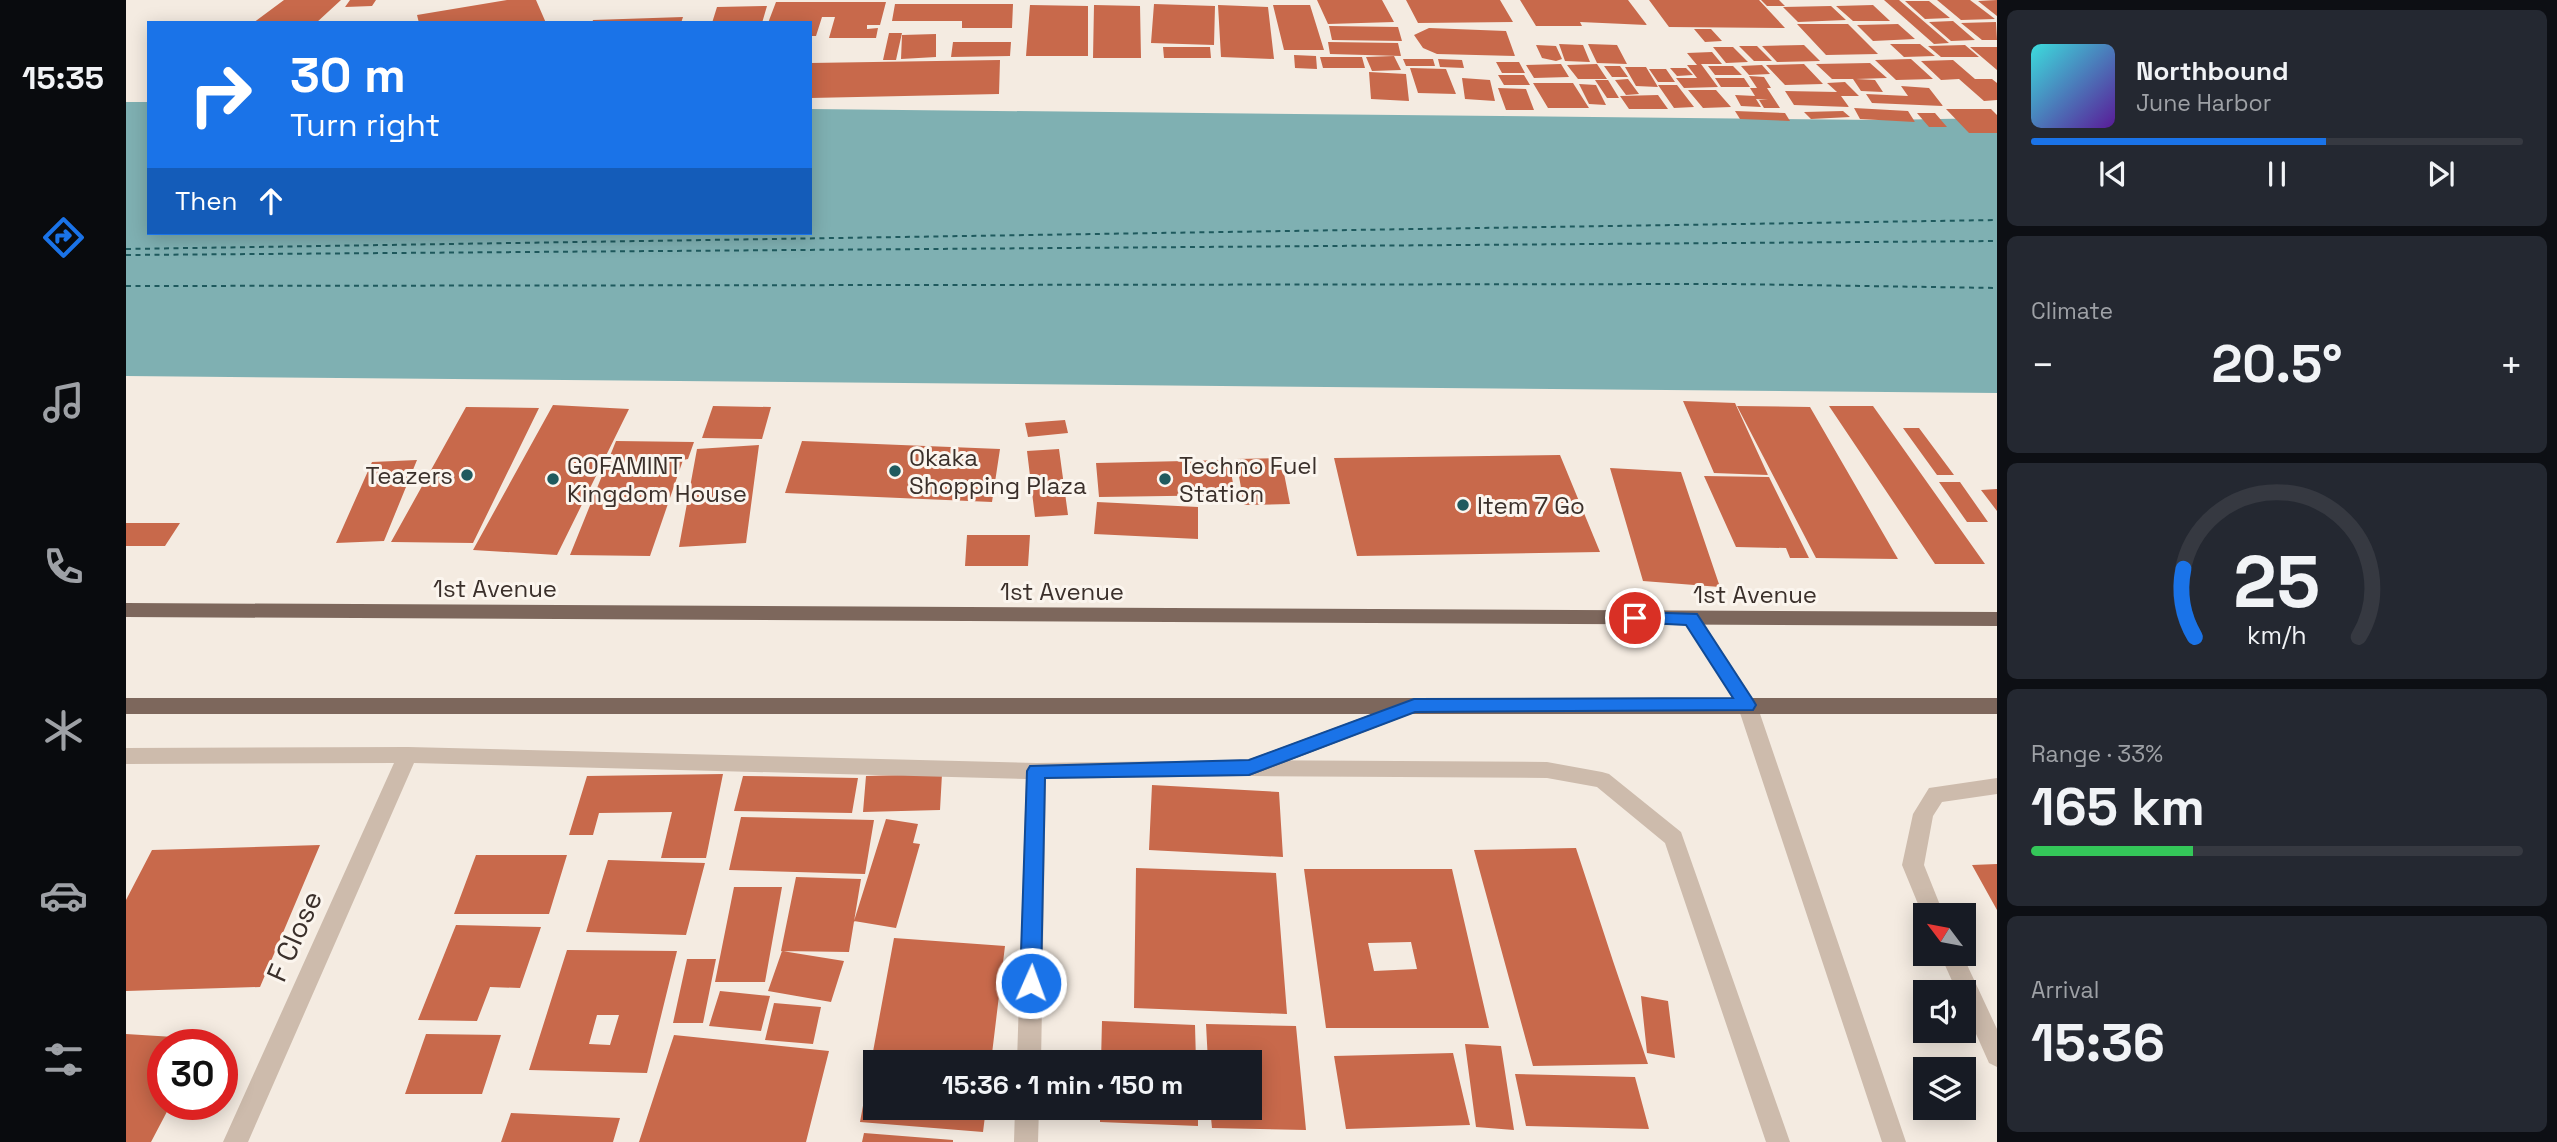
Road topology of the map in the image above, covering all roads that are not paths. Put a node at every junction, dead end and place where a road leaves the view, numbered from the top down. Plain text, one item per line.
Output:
1 (126, 610) edge
2 (1691, 618) junction
3 (1997, 619) edge
4 (1414, 705) junction
5 (1747, 705) junction
6 (126, 706) edge
7 (1997, 706) edge
8 (408, 755) junction
9 (126, 756) edge
10 (1249, 768) junction
11 (1036, 771) junction
12 (1997, 786) edge
13 (1928, 903) edge
14 (1956, 966) edge
15 (1028, 1050) edge
16 (1997, 1055) edge
17 (1027, 1120) edge
18 (235, 1142) edge
19 (1026, 1142) edge
20 (1777, 1142) edge
21 (1894, 1142) edge

1 - 2 main road, 1st Avenue
2 - 3 main road, 1st Avenue
2 - 5 street
4 - 5 main road
4 - 6 main road
4 - 10 main road
5 - 7 main road
5 - 21 street
8 - 9 street
8 - 11 street
8 - 18 street, F Close
10 - 11 street
10 - 20 street
11 - 15 street
12 - 13 street
14 - 16 street
17 - 19 street

